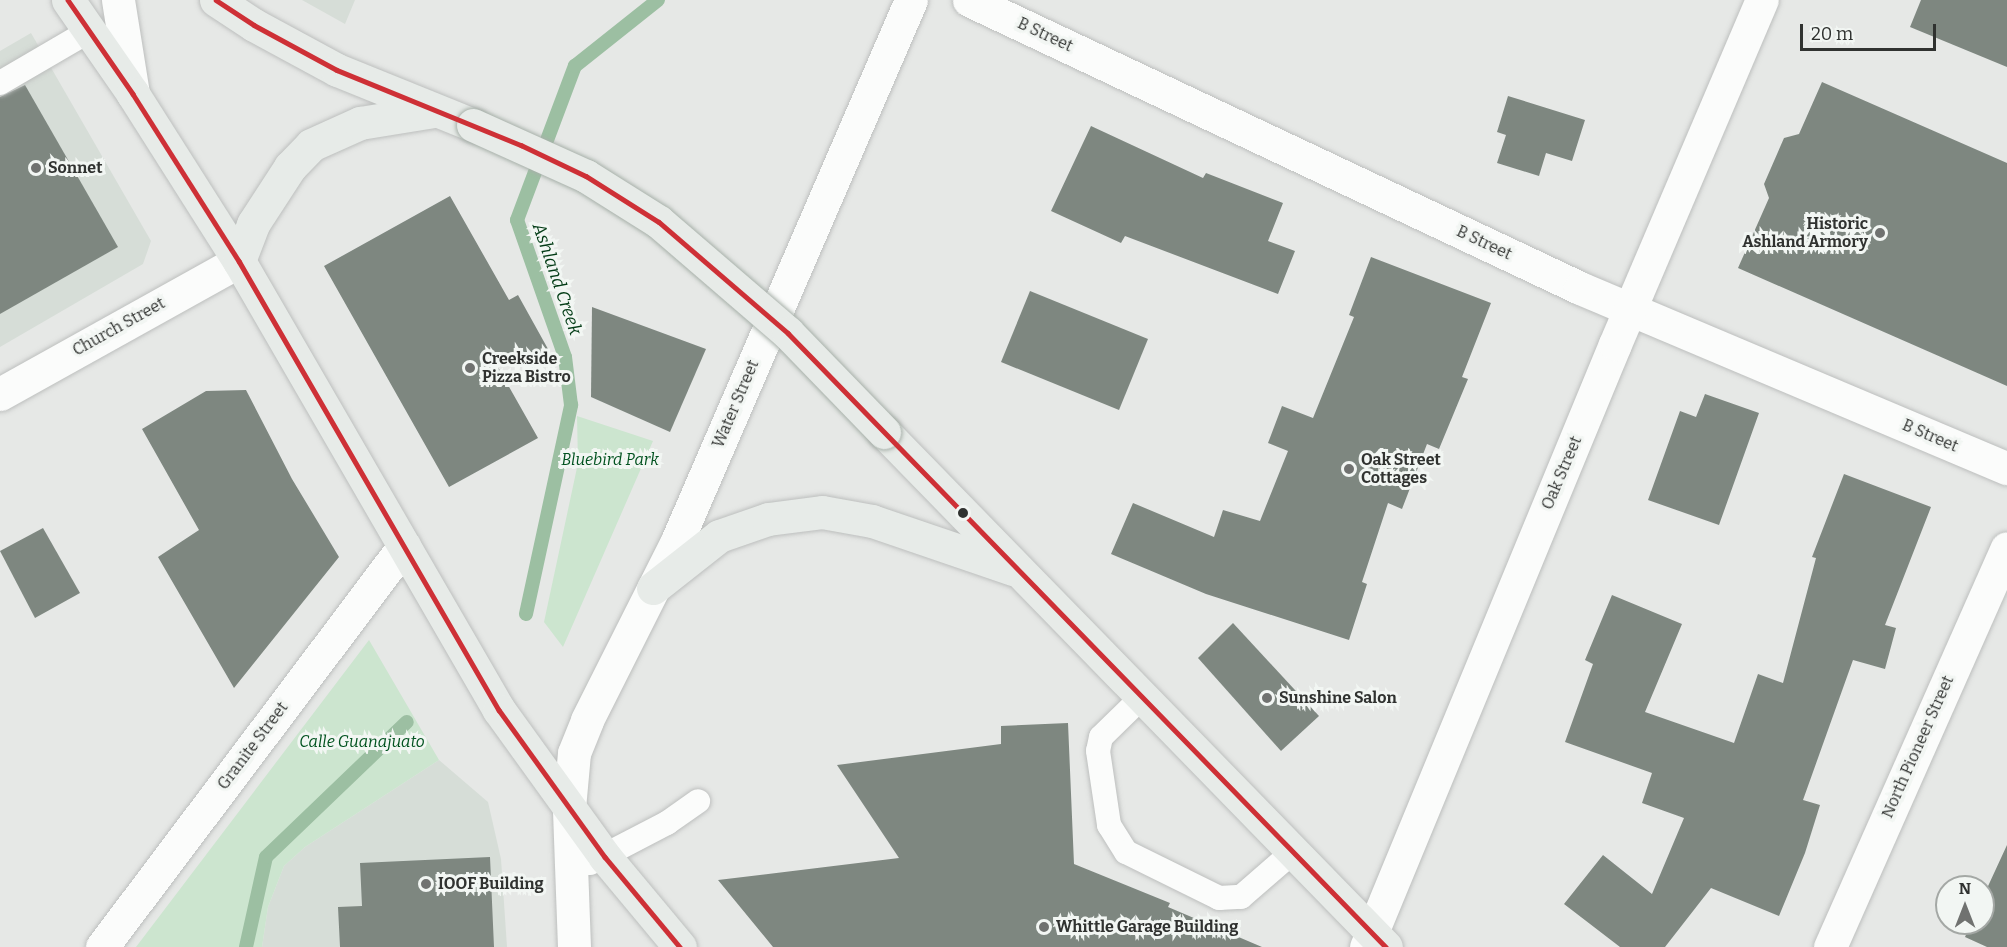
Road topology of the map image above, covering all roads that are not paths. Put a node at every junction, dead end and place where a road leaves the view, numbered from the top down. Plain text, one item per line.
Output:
1 (68, 0) edge
2 (118, 0) edge
3 (216, 0) edge
4 (911, 0) edge
5 (969, 0) edge
6 (1762, 0) edge
7 (89, 31) junction
8 (0, 83) edge
9 (133, 94) junction
10 (434, 111) junction
11 (239, 261) junction
12 (1630, 310) junction
13 (0, 394) edge
14 (2007, 468) edge
15 (404, 546) junction
16 (2007, 548) edge
17 (1018, 571) junction
18 (653, 588) junction
19 (1142, 698) junction
20 (698, 801) dead end
21 (569, 808) junction
22 (1293, 851) junction
23 (605, 856) junction
24 (571, 872) junction
25 (1375, 942) edge
26 (102, 947) edge
27 (574, 947) edge
28 (680, 947) edge
29 (1830, 947) edge

1 - 7 main road
2 - 9 street
3 - 10 main road
4 - 18 street, Water Street
5 - 12 street, B Street
6 - 12 street, Oak Street
7 - 8 lane
7 - 9 main road
9 - 11 main road
10 - 11 main road
10 - 17 main road, bridge
11 - 13 street, Church Street
11 - 15 main road
12 - 14 street, B Street
12 - 25 street, Oak Street
15 - 21 main road
15 - 26 street, Granite Street
16 - 29 street, North Pioneer Street
17 - 18 main road
17 - 19 main road
18 - 21 street, Water Street
19 - 22 main road
19 - 22 lane
20 - 23 lane
21 - 23 main road
21 - 24 street, Water Street
22 - 25 main road
23 - 24 lane
23 - 28 main road
24 - 27 street, Water Street

